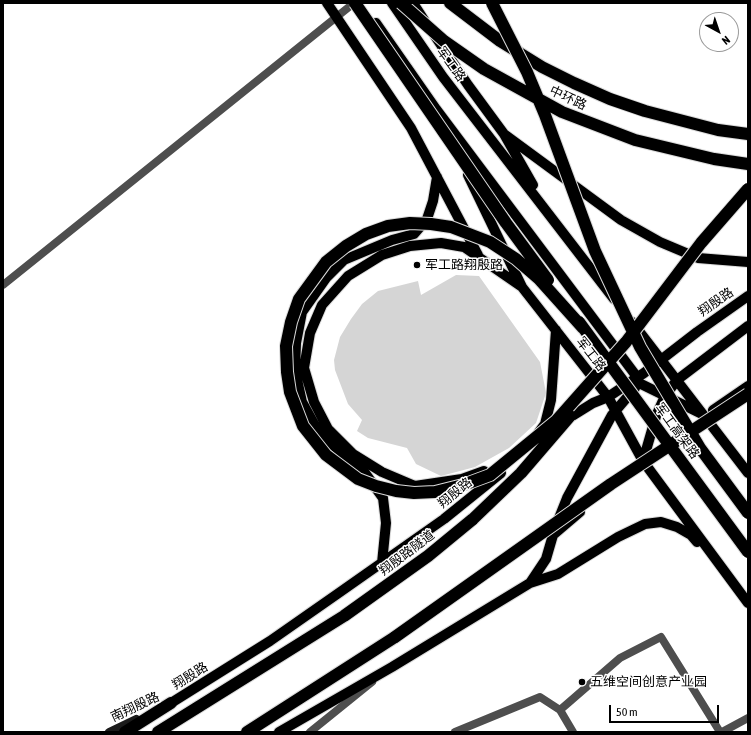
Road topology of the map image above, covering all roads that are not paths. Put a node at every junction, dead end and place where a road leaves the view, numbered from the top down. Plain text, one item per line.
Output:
1 (327, 3) edge
2 (354, 3) edge
3 (362, 3) edge
4 (392, 3) edge
5 (401, 3) edge
6 (413, 3) edge
7 (450, 3) edge
8 (492, 3) edge
9 (337, 17) junction
10 (436, 109) junction
11 (504, 134) junction
12 (748, 134) edge
13 (748, 164) edge
14 (437, 177) junction
15 (748, 189) edge
16 (549, 214) junction
17 (480, 259) junction
18 (748, 262) edge
19 (3, 285) edge
20 (522, 287) junction
21 (748, 296) edge
22 (748, 326) edge
23 (583, 328) junction
24 (556, 330) junction
25 (626, 342) junction
26 (661, 359) junction
27 (638, 380) junction
28 (677, 380) junction
29 (748, 386) edge
30 (748, 394) edge
31 (665, 396) junction
32 (608, 397) junction
33 (616, 411) junction
34 (706, 416) junction
35 (517, 460) junction
36 (643, 461) junction
37 (748, 473) edge
38 (748, 513) edge
39 (553, 535) junction
40 (748, 552) edge
41 (382, 563) junction
42 (726, 573) junction
43 (530, 583) junction
44 (748, 603) edge
45 (392, 667) junction
46 (172, 703) junction
47 (560, 710) junction
48 (748, 718) edge
49 (109, 732) edge
50 (125, 732) edge
51 (158, 732) edge
52 (247, 732) edge
53 (279, 732) edge
54 (310, 732) edge
55 (454, 732) edge
56 (573, 732) edge
57 (721, 732) edge

1 - 9 main road
2 - 9 lane
2 - 23 highway, bridge
3 - 10 main road, 军工路
4 - 16 main road, 军工路
5 - 13 highway, 中环路, bridge
6 - 11 main road, 军工路
7 - 12 highway, 中环路, bridge
8 - 38 highway, bridge
9 - 14 main road
9 - 19 lane
10 - 20 main road, 军工路
10 - 27 main road, 军工路
11 - 16 main road, 军工路
11 - 18 main road
14 - 17 main road
14 - 41 main road
15 - 25 highway, bridge
16 - 26 main road, 军工路
17 - 20 main road
17 - 35 main road
20 - 24 main road, 军工路
21 - 26 main road, 翔殷路
22 - 28 main road
23 - 25 highway, bridge
23 - 40 highway, 军工高架路, bridge
24 - 32 main road, 军工路
24 - 35 main road
25 - 51 highway, 翔殷路隧道, bridge
26 - 27 main road, 翔殷路
26 - 28 main road, 军工路
27 - 31 main road, 军工路
27 - 32 main road, 翔殷路
27 - 33 main road
28 - 31 main road
28 - 34 main road, 军工路
29 - 34 main road
30 - 52 highway, bridge
31 - 34 main road, 军工路
31 - 36 main road
32 - 33 main road, 军工路
32 - 35 main road, 翔殷路
33 - 36 main road, 军工路
33 - 39 main road
34 - 36 main road
34 - 37 main road, 军工路
35 - 41 main road, 翔殷路
36 - 39 main road
36 - 42 main road, 军工路
39 - 43 main road
41 - 46 main road, 翔殷路
42 - 43 main road
42 - 44 main road, 军工路
43 - 45 main road
45 - 53 main road
45 - 54 lane
46 - 49 main road, 南翔殷路
46 - 50 highway
47 - 55 lane
47 - 56 lane
47 - 57 lane
48 - 57 lane

